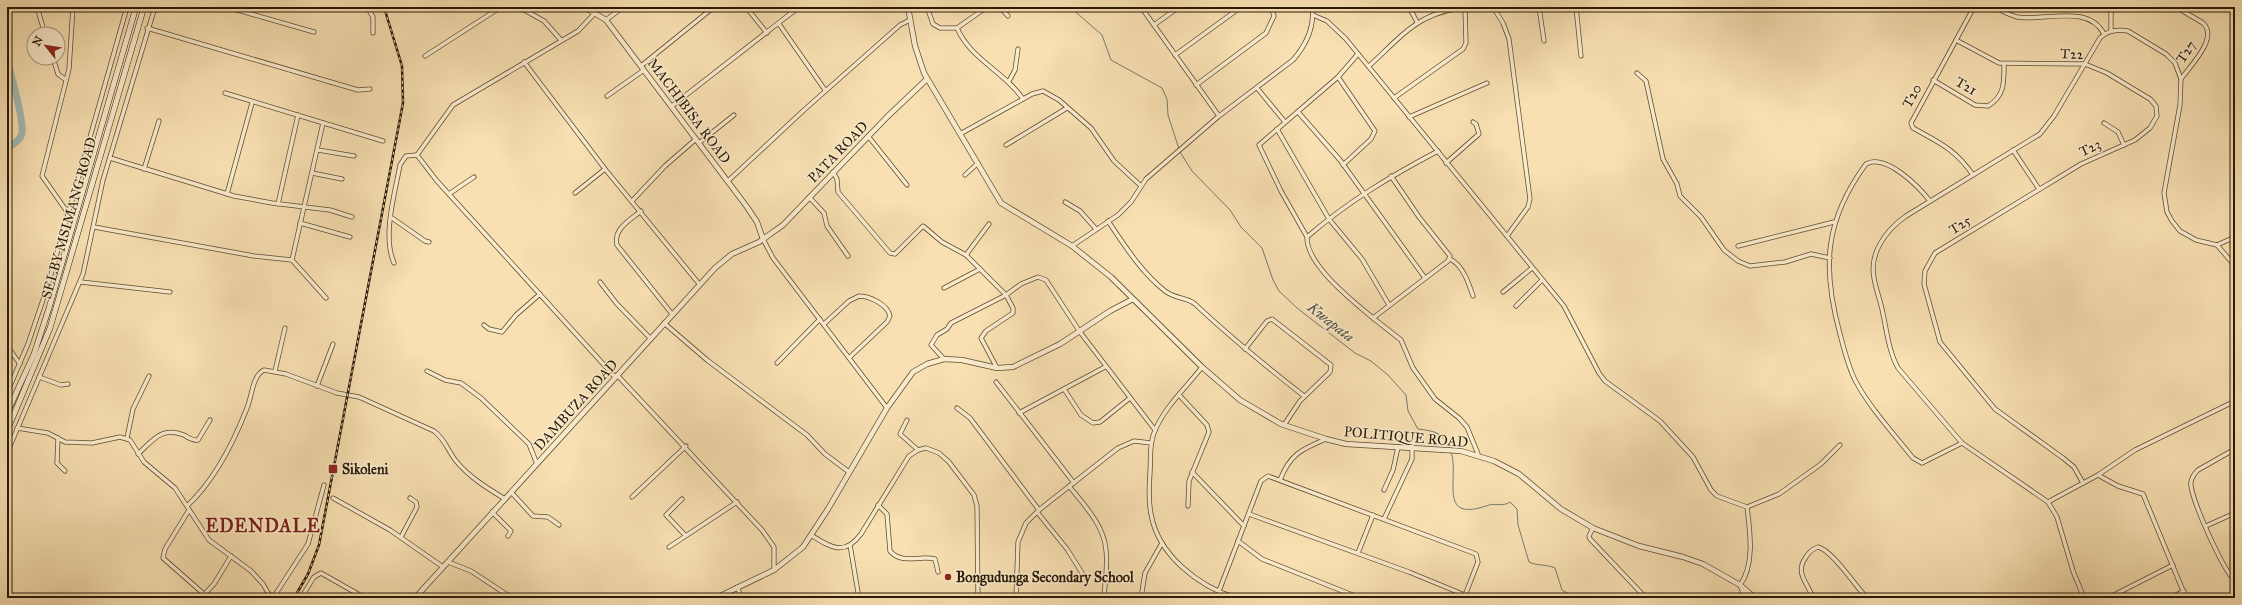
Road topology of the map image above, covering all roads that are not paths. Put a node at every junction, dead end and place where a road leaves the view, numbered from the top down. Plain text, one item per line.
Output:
1 (37, 7) edge
2 (73, 7) edge
3 (127, 7) edge
4 (136, 7) edge
5 (144, 7) edge
6 (154, 7) edge
7 (227, 7) edge
8 (367, 7) edge
9 (501, 7) edge
10 (519, 7) edge
11 (584, 7) edge
12 (622, 7) edge
13 (714, 7) edge
14 (746, 7) edge
15 (799, 7) edge
16 (908, 7) edge
17 (927, 7) edge
18 (987, 7) edge
19 (1000, 7) edge
20 (1141, 7) edge
21 (1179, 7) edge
22 (1242, 7) edge
23 (1271, 7) edge
24 (1312, 7) edge
25 (1409, 7) edge
26 (1437, 7) edge
27 (1465, 7) edge
28 (1475, 7) edge
29 (1492, 7) edge
30 (1539, 7) edge
31 (1576, 7) edge
32 (1974, 7) edge
33 (1993, 7) edge
34 (2111, 7) edge
35 (2176, 7) edge
36 (1438, 12) junction
37 (595, 13) junction
38 (1313, 15) junction
39 (1008, 16) dead end
40 (606, 20) junction
41 (910, 20) junction
42 (1417, 22) junction
43 (779, 24) junction
44 (1154, 25) junction
45 (43, 26) edge
46 (148, 28) junction
47 (958, 28) junction
48 (2111, 31) junction
49 (314, 32) dead end
50 (373, 33) dead end
51 (767, 33) junction
52 (2104, 34) junction
53 (561, 40) junction
54 (1544, 40) dead end
55 (1956, 40) junction
56 (1018, 49) dead end
57 (1358, 54) junction
58 (1175, 55) junction
59 (425, 56) dead end
60 (1581, 56) dead end
61 (524, 62) junction
62 (2004, 64) junction
63 (2084, 64) junction
64 (56, 66) edge
65 (1369, 66) junction
66 (643, 68) junction
67 (1637, 73) dead end
68 (1338, 77) junction
69 (927, 79) junction
70 (2181, 79) junction
71 (66, 80) junction
72 (1933, 80) junction
73 (1009, 81) junction
74 (1486, 83) dead end
75 (1196, 85) junction
76 (1257, 88) junction
77 (370, 89) dead end
78 (825, 90) junction
79 (225, 93) dead end
80 (607, 96) dead end
81 (1394, 98) junction
82 (1023, 99) junction
83 (252, 103) junction
84 (672, 106) junction
85 (1067, 108) junction
86 (1298, 112) junction
87 (298, 115) junction
88 (734, 115) dead end
89 (1218, 116) junction
90 (1408, 117) junction
91 (159, 121) dead end
92 (1286, 122) junction
93 (1473, 122) dead end
94 (2104, 123) dead end
95 (323, 124) junction
96 (2150, 128) joint
97 (1277, 129) junction
98 (960, 134) junction
99 (868, 136) junction
100 (698, 140) junction
101 (383, 141) dead end
102 (1006, 145) dead end
103 (2124, 145) junction
104 (318, 150) junction
105 (2013, 150) junction
106 (1438, 151) junction
107 (417, 155) junction
108 (354, 156) dead end
109 (110, 158) junction
110 (1446, 162) junction
111 (978, 163) junction
112 (1343, 165) junction
113 (144, 169) junction
114 (605, 169) junction
115 (833, 172) junction
116 (312, 173) junction
117 (965, 175) dead end
118 (1973, 175) junction
119 (1391, 176) junction
120 (474, 177) dead end
121 (342, 179) dead end
122 (728, 181) junction
123 (907, 185) dead end
124 (1141, 186) junction
125 (2039, 189) junction
126 (575, 193) dead end
127 (1364, 193) junction
128 (226, 194) junction
129 (449, 194) junction
130 (809, 198) junction
131 (632, 201) junction
132 (1930, 201) junction
133 (1065, 202) dead end
134 (278, 204) junction
135 (304, 207) junction
136 (641, 211) junction
137 (68, 213) junction
138 (352, 217) dead end
139 (392, 218) junction
140 (1329, 219) junction
141 (1108, 221) junction
142 (1834, 222) junction
143 (300, 223) junction
144 (989, 224) dead end
145 (94, 227) junction
146 (1096, 229) junction
147 (350, 236) dead end
148 (1507, 236) junction
149 (2235, 237) edge
150 (1307, 238) junction
151 (763, 239) junction
152 (429, 242) dead end
153 (2217, 245) junction
154 (1072, 246) junction
155 (1738, 246) dead end
156 (966, 255) junction
157 (848, 256) dead end
158 (1830, 258) junction
159 (1450, 259) junction
160 (292, 260) junction
161 (394, 263) dead end
162 (2235, 266) edge
163 (1532, 268) junction
164 (980, 269) junction
165 (1425, 278) junction
166 (1542, 280) junction
167 (81, 282) junction
168 (600, 282) dead end
169 (700, 285) junction
170 (944, 288) dead end
171 (170, 292) dead end
172 (1503, 292) dead end
173 (540, 294) junction
174 (1006, 295) junction
175 (1473, 296) dead end
176 (326, 298) dead end
177 (1134, 299) junction
178 (1389, 304) junction
179 (1516, 306) dead end
180 (672, 314) junction
181 (820, 318) junction
182 (1373, 318) junction
183 (664, 323) junction
184 (824, 324) junction
185 (484, 325) dead end
186 (284, 328) dead end
187 (1080, 332) junction
188 (650, 339) junction
189 (333, 344) dead end
190 (7, 346) edge
191 (1245, 349) junction
192 (850, 357) junction
193 (944, 359) junction
194 (777, 363) dead end
195 (20, 364) junction
196 (1105, 367) junction
197 (1202, 367) junction
198 (997, 368) junction
199 (427, 371) dead end
200 (275, 372) junction
201 (149, 376) dead end
202 (616, 376) junction
203 (39, 377) junction
204 (996, 382) dead end
205 (68, 384) dead end
206 (316, 386) junction
207 (1064, 389) junction
208 (7, 393) edge
209 (1179, 395) junction
210 (1304, 396) junction
211 (1130, 398) junction
212 (2235, 401) edge
213 (9, 404) edge
214 (887, 408) junction
215 (957, 408) dead end
216 (7, 413) edge
217 (1019, 413) junction
218 (210, 420) dead end
219 (907, 420) dead end
220 (1284, 425) junction
221 (17, 428) junction
222 (1155, 430) junction
223 (7, 431) edge
224 (58, 438) junction
225 (127, 438) junction
226 (1326, 439) junction
227 (1151, 443) junction
228 (1962, 443) junction
229 (1840, 445) dead end
230 (686, 446) junction
231 (1398, 447) junction
232 (1412, 447) junction
233 (2235, 449) edge
234 (918, 450) junction
235 (7, 453) edge
236 (138, 454) junction
237 (1478, 454) junction
238 (537, 464) junction
239 (65, 471) dead end
240 (849, 472) junction
241 (1192, 472) junction
242 (2098, 475) junction
243 (1280, 480) junction
244 (1074, 483) junction
245 (2083, 483) junction
246 (324, 485) dead end
247 (1069, 486) junction
248 (1384, 490) dead end
249 (511, 492) junction
250 (632, 497) dead end
251 (333, 498) dead end
252 (410, 498) dead end
253 (505, 498) junction
254 (682, 499) dead end
255 (736, 502) junction
256 (2048, 502) junction
257 (878, 505) junction
258 (1188, 506) dead end
259 (1746, 507) junction
260 (188, 508) junction
261 (1038, 511) junction
262 (492, 512) junction
263 (2235, 513) edge
264 (1249, 514) junction
265 (1373, 515) junction
266 (1384, 519) junction
267 (559, 525) dead end
268 (1244, 526) junction
269 (2206, 526) junction
270 (1593, 528) junction
271 (684, 535) junction
272 (811, 535) junction
273 (508, 536) dead end
274 (401, 537) junction
275 (1238, 541) junction
276 (1162, 543) junction
277 (850, 545) junction
278 (669, 547) dead end
279 (1358, 553) junction
280 (231, 556) junction
281 (448, 562) junction
282 (2173, 565) junction
283 (443, 567) junction
284 (774, 570) junction
285 (938, 572) dead end
286 (1082, 573) dead end
287 (2235, 580) edge
288 (1740, 586) junction
289 (737, 587) junction
290 (1219, 591) junction
291 (2184, 591) junction
292 (205, 595) junction
293 (1464, 596) edge
294 (1104, 597) dead end
295 (201, 598) edge
296 (272, 598) edge
297 (301, 598) edge
298 (365, 598) edge
299 (415, 598) edge
300 (512, 598) edge
301 (716, 598) edge
302 (742, 598) edge
303 (859, 598) edge
304 (978, 598) edge
305 (1016, 598) edge
306 (1141, 598) edge
307 (1236, 598) edge
308 (1360, 598) edge
309 (1646, 598) edge
310 (1745, 598) edge
311 (1755, 598) edge
312 (1813, 598) edge
313 (1867, 598) edge
314 (2084, 598) edge
315 (2108, 598) edge
316 (2170, 598) edge
317 (2186, 598) edge

1 - 45 street
2 - 71 street
3 - 137 street
4 - 213 main road, SELBY MSIMANG ROAD
5 - 223 main road, SELBY MSIMANG ROAD
6 - 46 street
7 - 49 street
8 - 50 street
9 - 59 street
10 - 53 street
11 - 37 street, MACHIBISA ROAD
12 - 40 street
13 - 66 street
14 - 51 street
15 - 43 street
16 - 41 street
17 - 47 street
18 - 47 street
19 - 39 street
20 - 44 street
21 - 44 street
22 - 58 street
23 - 75 street
24 - 38 street
25 - 42 street
26 - 36 street
27 - 28 street
27 - 36 street
27 - 81 street
29 - 148 street
30 - 54 street
31 - 60 street
32 - 55 street, T20
33 - 52 street
34 - 48 street
35 - 70 street, T27
36 - 42 street
37 - 40 street, MACHIBISA ROAD
37 - 53 street
38 - 57 street
38 - 76 street
40 - 66 street, MACHIBISA ROAD
41 - 69 street
41 - 78 street
42 - 65 street
43 - 51 street
43 - 78 street
44 - 58 street
46 - 77 street
46 - 109 street
47 - 73 street
48 - 52 street
48 - 70 street
51 - 84 street
52 - 63 street
53 - 61 street
55 - 62 street, T22
55 - 72 street, T20
56 - 73 street
57 - 65 street
57 - 68 street
58 - 75 street
61 - 107 street
61 - 114 street
62 - 63 street, T22
62 - 72 street, T21
63 - 96 street, T22
63 - 105 street
64 - 71 street
65 - 81 street
66 - 80 street
66 - 84 street, MACHIBISA ROAD
67 - 158 street
68 - 86 street
68 - 112 street
69 - 98 street
69 - 99 street, PATA ROAD
70 - 153 street
71 - 137 street
72 - 118 street, T20
73 - 82 street
74 - 90 street
75 - 89 street
76 - 89 street
76 - 92 street
78 - 122 street
79 - 83 street
81 - 90 street
82 - 85 street
82 - 98 street
83 - 87 street
83 - 128 street
84 - 100 street, MACHIBISA ROAD
85 - 102 street
85 - 124 street
86 - 92 street
86 - 112 street
87 - 95 street
87 - 134 street
88 - 100 street
89 - 124 street
90 - 106 street
91 - 113 street
92 - 97 street
93 - 110 street
94 - 103 street
95 - 101 street
95 - 104 street
96 - 103 street, T23
97 - 140 street
97 - 150 street
98 - 111 street
99 - 115 street, PATA ROAD
99 - 123 street
100 - 122 street, MACHIBISA ROAD
100 - 131 street
103 - 125 street, T23
104 - 108 street
104 - 116 street
105 - 118 street
105 - 125 street
106 - 110 street
106 - 119 street
107 - 129 street
107 - 139 street
109 - 113 street
109 - 145 street
110 - 148 street
111 - 117 street
111 - 154 street, POLITIQUE ROAD
112 - 127 street
113 - 128 street
114 - 126 street
114 - 131 street
115 - 130 street, PATA ROAD
115 - 156 street
116 - 121 street
116 - 135 street
118 - 132 street
119 - 127 street
119 - 159 street
120 - 129 street
122 - 151 street, MACHIBISA ROAD
124 - 141 street
125 - 245 street, T25
127 - 140 street
127 - 165 street
128 - 134 street
129 - 173 street
130 - 151 street, PATA ROAD
130 - 157 street
131 - 136 street
132 - 142 street
132 - 228 street
133 - 146 street
134 - 135 street
135 - 138 street
135 - 143 street
136 - 169 street
136 - 180 street
137 - 195 street
139 - 152 street
139 - 161 street
140 - 150 street
140 - 178 street
141 - 146 street
141 - 191 street
142 - 155 street
142 - 158 street
143 - 147 street
143 - 160 street
144 - 156 street
145 - 160 street
145 - 167 street
146 - 154 street
148 - 163 street
149 - 153 street
150 - 182 street
151 - 169 street, DAMBUZA ROAD
151 - 181 street
153 - 162 street
154 - 177 street, POLITIQUE ROAD
156 - 164 street
158 - 228 street
159 - 165 street
159 - 175 street
160 - 176 street
163 - 166 street
163 - 172 street
164 - 170 street
164 - 174 street
165 - 178 street
166 - 179 street
166 - 259 street
167 - 171 street
167 - 203 street
168 - 188 street
169 - 180 street, DAMBUZA ROAD
173 - 185 street
173 - 202 street
174 - 187 street
174 - 193 street
174 - 198 street
177 - 187 street
177 - 197 street, POLITIQUE ROAD
178 - 182 street
180 - 183 street, DAMBUZA ROAD
181 - 184 street
181 - 194 street
182 - 237 street
183 - 188 street, DAMBUZA ROAD
183 - 240 street
184 - 192 street
184 - 192 street
186 - 200 street
187 - 196 street
187 - 198 street
188 - 202 street, DAMBUZA ROAD
189 - 206 street
190 - 195 street
191 - 210 street
191 - 210 street
192 - 214 street
193 - 198 street
193 - 214 street
195 - 208 street
196 - 207 street
196 - 211 street
197 - 209 street
197 - 220 street, POLITIQUE ROAD
199 - 238 street
200 - 206 street
200 - 260 street
201 - 225 street
202 - 230 street
202 - 238 street, DAMBUZA ROAD
203 - 205 street
203 - 221 street
204 - 217 street
206 - 253 street
207 - 211 street
207 - 217 street
209 - 222 street
209 - 241 street
210 - 220 street
211 - 222 street
212 - 242 street
213 - 216 main road, SELBY MSIMANG ROAD
214 - 240 street
215 - 261 street
217 - 244 street
218 - 236 street
219 - 234 street
220 - 226 street, POLITIQUE ROAD
221 - 224 street
221 - 235 street
222 - 227 street
224 - 225 street
224 - 239 street
225 - 236 street
226 - 231 street, POLITIQUE ROAD
226 - 243 street
227 - 244 street
227 - 276 street
228 - 256 street
229 - 259 street
230 - 250 street
230 - 255 street
231 - 232 street, POLITIQUE ROAD
231 - 248 street
232 - 237 street, POLITIQUE ROAD
232 - 266 street
233 - 269 street
234 - 257 street
234 - 304 street
236 - 260 street
237 - 270 street, POLITIQUE ROAD
238 - 249 street, DAMBUZA ROAD
240 - 272 street
241 - 258 street
241 - 268 street
242 - 245 street
242 - 282 street
243 - 264 street
243 - 265 street
244 - 247 street
245 - 256 street
246 - 296 street
247 - 261 street
247 - 294 street
249 - 253 street, DAMBUZA ROAD
249 - 267 street
251 - 274 street
252 - 274 street
253 - 262 street, DAMBUZA ROAD
254 - 271 street
255 - 271 street
255 - 284 street
256 - 314 street
257 - 277 street
257 - 285 street
259 - 288 street
260 - 280 street
260 - 292 street
261 - 286 street
261 - 305 street
262 - 273 street
262 - 281 street, DAMBUZA ROAD
263 - 269 street
264 - 268 street
264 - 279 street
265 - 266 street
265 - 279 street
266 - 293 street
268 - 275 street
269 - 287 street
270 - 288 street, POLITIQUE ROAD
270 - 309 street
271 - 278 street
272 - 277 street
272 - 284 street
274 - 283 street
275 - 290 street
275 - 308 street
276 - 290 street
276 - 306 street
277 - 303 street
279 - 293 street
280 - 292 street
280 - 296 street
281 - 283 street, DAMBUZA ROAD
281 - 300 street
282 - 291 street
282 - 315 street
283 - 299 street, DAMBUZA ROAD
284 - 289 street
288 - 310 street
288 - 311 street, POLITIQUE ROAD
289 - 301 street
289 - 302 street
290 - 307 street
291 - 316 street
291 - 317 street
292 - 295 street
297 - 298 street
312 - 313 street

